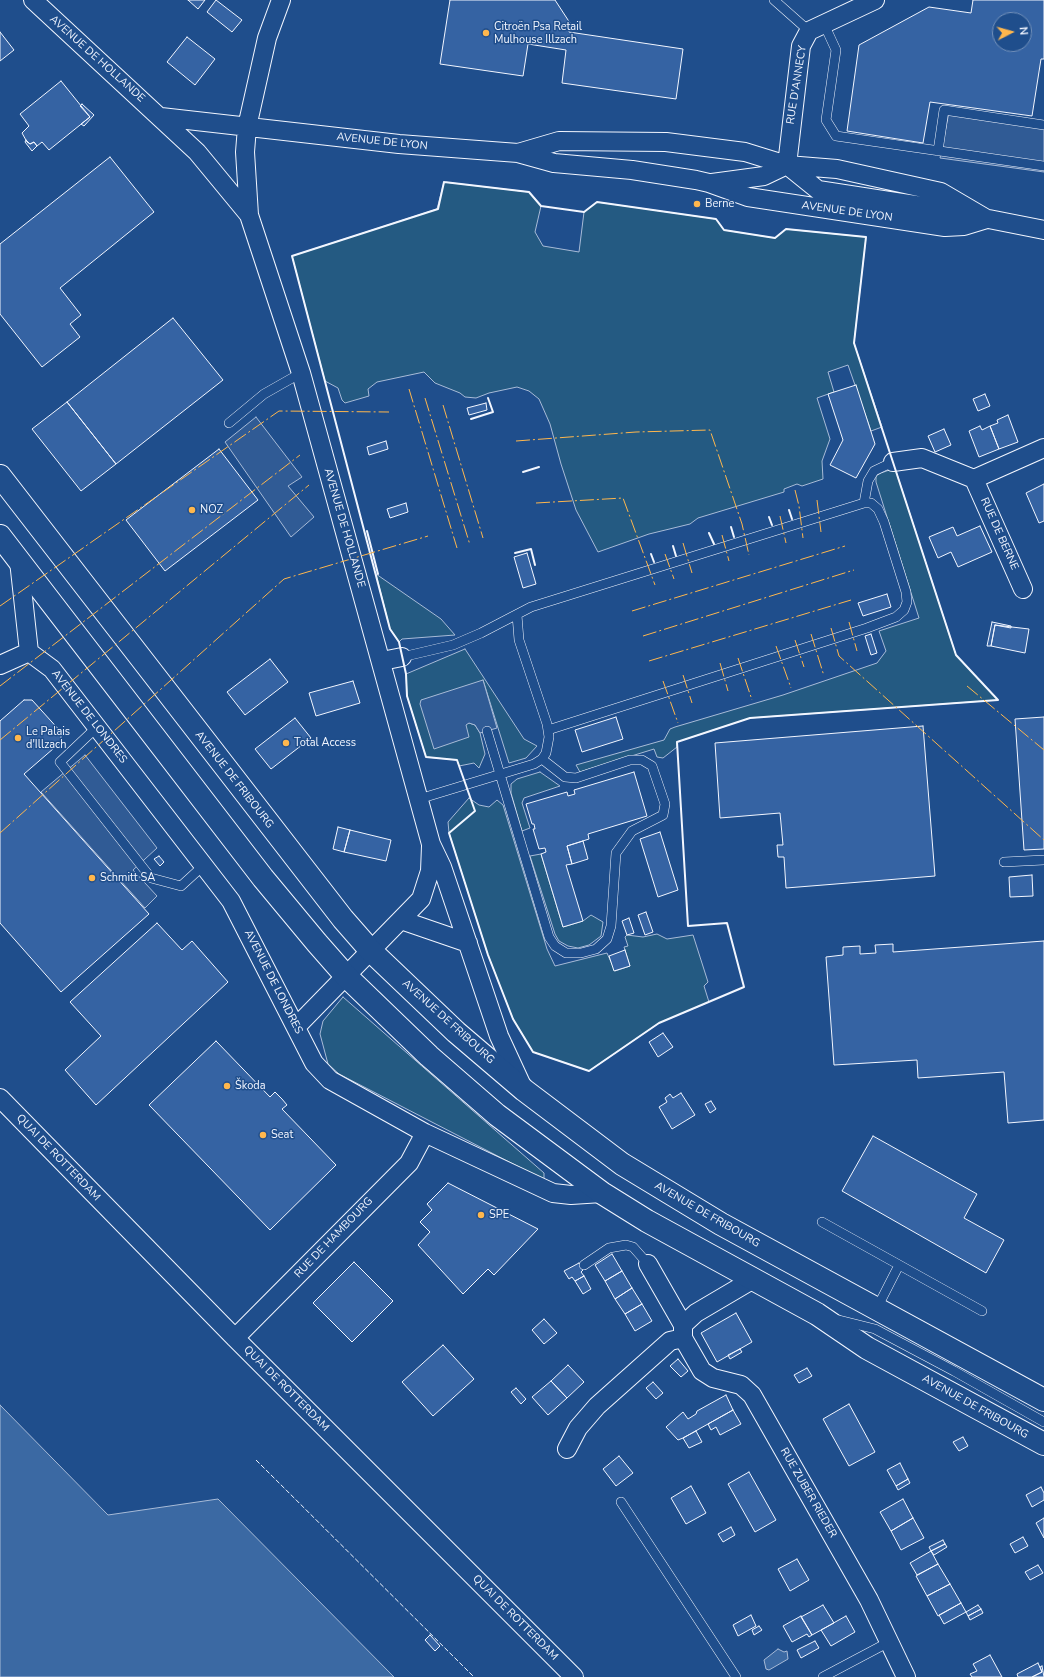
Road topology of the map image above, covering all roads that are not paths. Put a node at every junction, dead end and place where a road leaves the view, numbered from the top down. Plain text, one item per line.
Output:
1 (33, 0) edge
2 (281, 0) edge
3 (774, 0) edge
4 (875, 0) edge
5 (816, 28) junction
6 (161, 117) junction
7 (1044, 125) edge
8 (247, 127) junction
9 (938, 151) junction
10 (518, 153) junction
11 (787, 165) junction
12 (1044, 166) edge
13 (709, 183) junction
14 (249, 215) junction
15 (987, 219) junction
16 (1044, 230) edge
17 (301, 373) junction
18 (229, 423) dead end
19 (1044, 448) edge
20 (893, 462) joint
21 (0, 476) edge
22 (974, 479) junction
23 (864, 503) junction
24 (0, 536) edge
25 (19, 561) junction
26 (1023, 589) dead end
27 (517, 615) junction
28 (29, 652) junction
29 (402, 657) joint
30 (382, 661) junction
31 (0, 665) edge
32 (97, 727) junction
33 (548, 730) junction
34 (487, 731) dead end
35 (542, 759) junction
36 (500, 775) junction
37 (419, 799) junction
38 (431, 844) junction
39 (1044, 860) edge
40 (1004, 862) dead end
41 (204, 865) junction
42 (401, 920) junction
43 (468, 943) junction
44 (371, 951) junction
45 (346, 976) junction
46 (296, 1027) junction
47 (524, 1090) junction
48 (0, 1098) edge
49 (425, 1133) junction
50 (602, 1193) junction
51 (822, 1222) dead end
52 (648, 1264) joint
53 (584, 1265) dead end
54 (899, 1265) junction
55 (752, 1280) junction
56 (876, 1310) junction
57 (982, 1311) dead end
58 (817, 1314) junction
59 (683, 1332) junction
60 (235, 1338) junction
61 (1044, 1400) edge
62 (1044, 1422) edge
63 (1044, 1444) edge
64 (567, 1449) dead end
65 (621, 1502) dead end
66 (889, 1642) junction
67 (574, 1677) edge
68 (736, 1677) edge
69 (823, 1677) edge
70 (906, 1677) edge

1 - 6 street, AVENUE DE HOLLANDE
2 - 8 street, AVENUE DE HOLLANDE
3 - 5 lane
4 - 5 street
5 - 9 lane
5 - 11 street, RUE D'ANNECY
6 - 8 street
6 - 14 street, AVENUE DE HOLLANDE
7 - 9 lane
8 - 10 street, AVENUE DE LYON
8 - 14 street, AVENUE DE HOLLANDE
9 - 12 lane
10 - 11 street, AVENUE DE LYON
10 - 13 street, AVENUE DE LYON
11 - 13 street, AVENUE DE LYON
11 - 15 street, AVENUE DE LYON
11 - 15 street, AVENUE DE LYON
13 - 15 street, AVENUE DE LYON
14 - 17 street, AVENUE DE HOLLANDE
15 - 16 street, AVENUE DE LYON
17 - 18 lane
17 - 30 street, AVENUE DE HOLLANDE
19 - 22 street
20 - 22 street
20 - 23 lane
21 - 44 main road, AVENUE DE FRIBOURG
22 - 26 street, RUE DE BERNE
23 - 27 lane
23 - 33 lane
24 - 25 main road, AVENUE DE FRIBOURG
25 - 28 street
25 - 45 main road, AVENUE DE FRIBOURG
27 - 29 lane
27 - 33 lane
28 - 31 street
28 - 32 street, AVENUE DE LONDRES
29 - 30 street
30 - 37 street, AVENUE DE HOLLANDE
32 - 41 street, AVENUE DE LONDRES
32 - 41 lane
33 - 35 lane
34 - 36 lane
35 - 36 lane
35 - 36 lane
36 - 37 lane
37 - 38 street, AVENUE DE HOLLANDE
38 - 42 street, AVENUE DE HOLLANDE
38 - 43 street, AVENUE DE HOLLANDE
39 - 40 lane
41 - 46 street, AVENUE DE LONDRES
42 - 43 street
42 - 44 street, AVENUE DE HOLLANDE
43 - 47 street, AVENUE DE HOLLANDE
44 - 45 street, AVENUE DE HOLLANDE
44 - 47 main road, AVENUE DE FRIBOURG
45 - 46 street, AVENUE DE HOLLANDE
45 - 50 main road, AVENUE DE FRIBOURG
46 - 49 street, AVENUE DE LONDRES
47 - 56 main road, AVENUE DE FRIBOURG
48 - 60 street, QUAI DE ROTTERDAM
49 - 50 street, AVENUE DE LONDRES
49 - 60 street, RUE DE HAMBOURG
50 - 55 main road, AVENUE DE FRIBOURG
51 - 54 lane
52 - 53 lane
52 - 59 street, RUE ZUBER RIEDER
54 - 56 lane
54 - 57 lane
55 - 58 main road, AVENUE DE FRIBOURG
55 - 59 street
56 - 61 main road, AVENUE DE FRIBOURG
58 - 62 lane
58 - 63 main road, AVENUE DE FRIBOURG
59 - 64 street
59 - 66 street, RUE ZUBER RIEDER
60 - 67 street, QUAI DE ROTTERDAM
65 - 68 lane
66 - 69 lane
66 - 70 street, RUE ZUBER RIEDER

